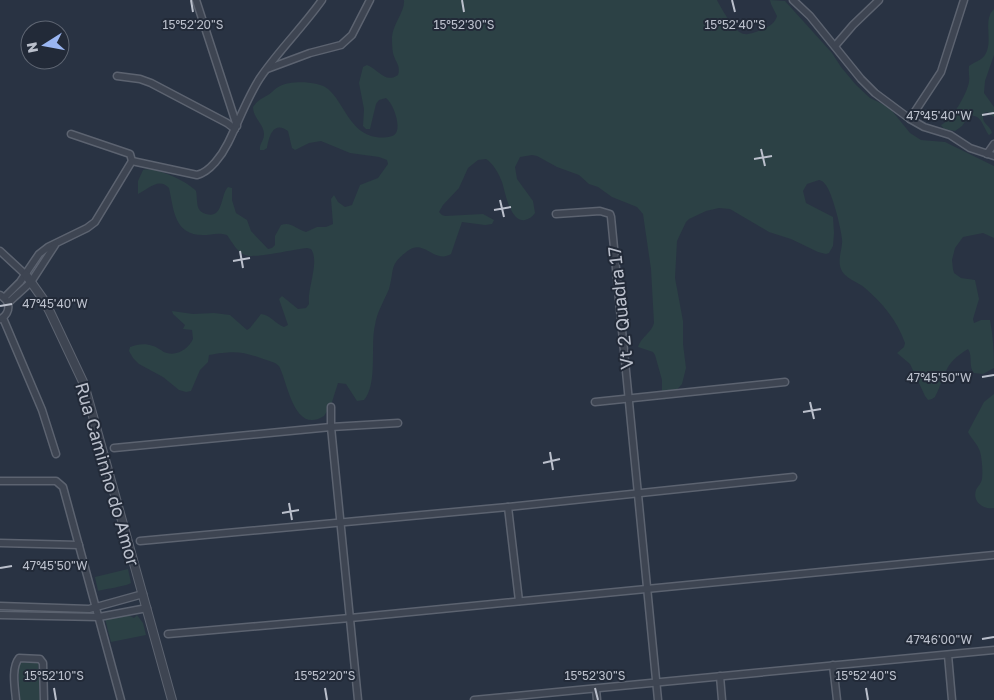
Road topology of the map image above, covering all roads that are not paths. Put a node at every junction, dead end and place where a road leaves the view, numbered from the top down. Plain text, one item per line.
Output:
1 (196, 0) edge
2 (322, 0) edge
3 (370, 0) edge
4 (792, 0) edge
5 (879, 0) edge
6 (964, 0) edge
7 (835, 46) junction
8 (275, 57) junction
9 (294, 60) junction
10 (267, 69) junction
11 (116, 76) dead end
12 (910, 119) junction
13 (236, 128) junction
14 (71, 134) dead end
15 (994, 144) edge
16 (990, 155) edge
17 (132, 161) junction
18 (556, 214) dead end
19 (55, 245) junction
20 (0, 251) edge
21 (0, 255) edge
22 (14, 262) junction
23 (26, 275) junction
24 (31, 282) junction
25 (4, 299) edge
26 (1, 319) edge
27 (785, 382) dead end
28 (630, 399) junction
29 (595, 402) dead end
30 (331, 407) dead end
31 (398, 423) dead end
32 (331, 427) junction
33 (114, 448) dead end
34 (56, 454) dead end
35 (793, 478) dead end
36 (0, 481) edge
37 (639, 494) junction
38 (508, 507) junction
39 (342, 522) junction
40 (140, 541) dead end
41 (0, 543) edge
42 (79, 545) junction
43 (994, 554) edge
44 (647, 588) junction
45 (143, 594) junction
46 (127, 598) junction
47 (519, 601) junction
48 (0, 606) edge
49 (96, 606) junction
50 (147, 608) junction
51 (131, 610) junction
52 (0, 615) edge
53 (99, 617) junction
54 (350, 618) junction
55 (168, 634) dead end
56 (994, 650) edge
57 (948, 655) junction
58 (833, 665) junction
59 (720, 676) junction
60 (656, 683) junction
61 (596, 689) junction
62 (16, 700) edge
63 (44, 700) edge
64 (121, 700) edge
65 (172, 700) edge
66 (358, 700) edge
67 (474, 700) edge
68 (481, 700) edge
69 (597, 700) edge
70 (658, 700) edge
71 (722, 700) edge
72 (837, 700) edge
73 (952, 700) edge

1 - 13 street
2 - 8 street
3 - 9 street
4 - 7 street
5 - 7 street
6 - 12 street
7 - 12 street
8 - 9 street
8 - 10 street
9 - 10 street
10 - 13 street
11 - 13 street
12 - 16 street
13 - 17 street
14 - 17 street
15 - 16 street
17 - 19 street
18 - 28 street, Vt 2 Quadra 17
19 - 23 street
19 - 24 street
20 - 22 street
21 - 22 street
22 - 23 street, Rua Caminho do Amor
23 - 24 street, Rua Caminho do Amor
23 - 25 street
24 - 25 street
24 - 45 street, Rua Caminho do Amor
25 - 26 street
26 - 34 street
27 - 28 street
28 - 29 street
28 - 37 street, Vt 2 Quadra 17
30 - 32 street
31 - 32 street
32 - 33 street
32 - 39 street
35 - 37 street
36 - 42 street
37 - 38 street
37 - 44 street, Vt 2 Quadra 17
38 - 39 street
38 - 47 street
39 - 40 street
39 - 54 street
41 - 42 street
42 - 49 street
43 - 44 street
44 - 47 street
44 - 60 street, Vt 2 Quadra 17
45 - 46 street
45 - 50 street, Rua Caminho do Amor
46 - 49 street
46 - 51 street
47 - 54 street
48 - 49 street
49 - 53 street
50 - 51 street
50 - 65 street, Rua Caminho do Amor
51 - 53 street
52 - 53 street
53 - 64 street
54 - 55 street
54 - 66 street
56 - 57 street
57 - 58 street
57 - 73 street
58 - 59 street
58 - 72 street
59 - 60 street
59 - 71 street
60 - 61 street
60 - 70 street, Vt 2 Quadra 17
61 - 68 street
61 - 69 street
62 - 63 street
67 - 68 street

